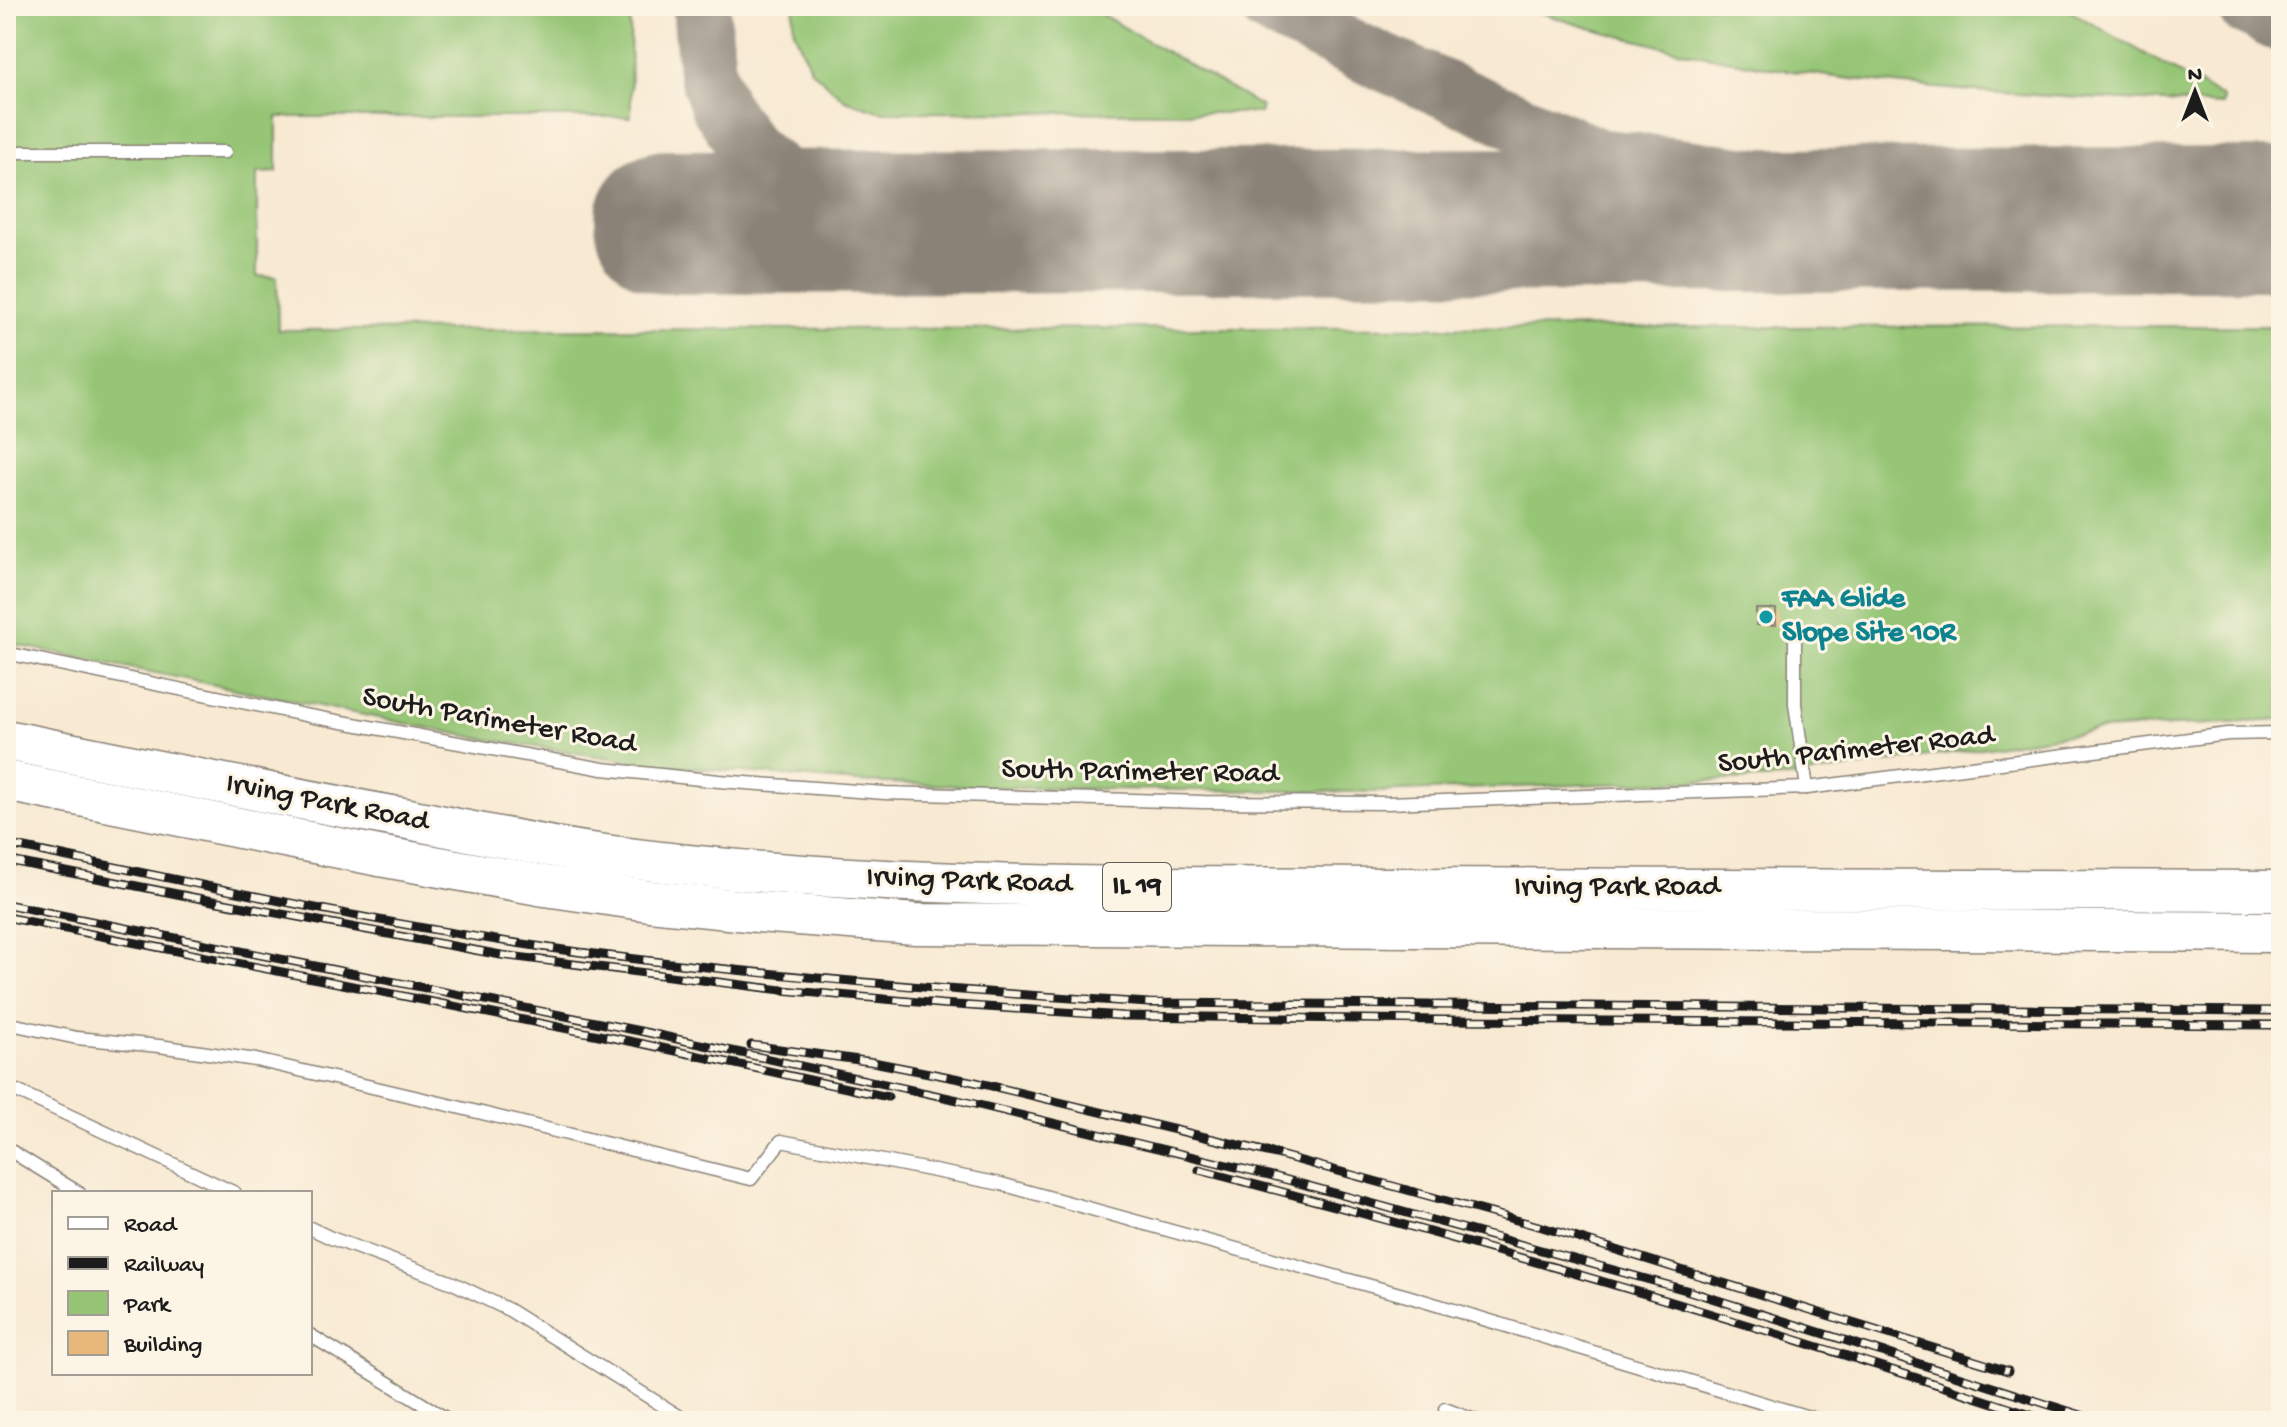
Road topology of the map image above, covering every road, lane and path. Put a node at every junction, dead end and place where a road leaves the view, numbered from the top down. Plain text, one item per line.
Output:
1 (6, 152) edge
2 (225, 152) dead end
3 (1795, 630) dead end
4 (6, 653) edge
5 (2281, 733) edge
6 (6, 740) edge
7 (6, 781) edge
8 (1807, 788) junction
9 (297, 819) junction
10 (2281, 891) edge
11 (1929, 909) junction
12 (2281, 932) edge
13 (6, 1023) edge
14 (6, 1086) edge
15 (6, 1148) edge
16 (76, 1191) edge
17 (231, 1191) edge
18 (312, 1229) edge
19 (312, 1336) edge
20 (1445, 1409) dead end
21 (450, 1421) edge
22 (687, 1421) edge
23 (1477, 1421) edge
24 (1822, 1421) edge

1 - 2 lane
3 - 8 lane
4 - 8 lane, South Parimeter Road
5 - 8 lane, South Parimeter Road
6 - 9 main road, Irving Park Road / IL 19
7 - 9 main road, Irving Park Road / IL 19
9 - 11 main road, Irving Park Road / IL 19
10 - 11 main road, Irving Park Road / IL 19
11 - 12 main road, Irving Park Road / IL 19
13 - 24 lane
14 - 17 lane
15 - 16 lane
18 - 22 lane
19 - 21 lane
20 - 23 lane

